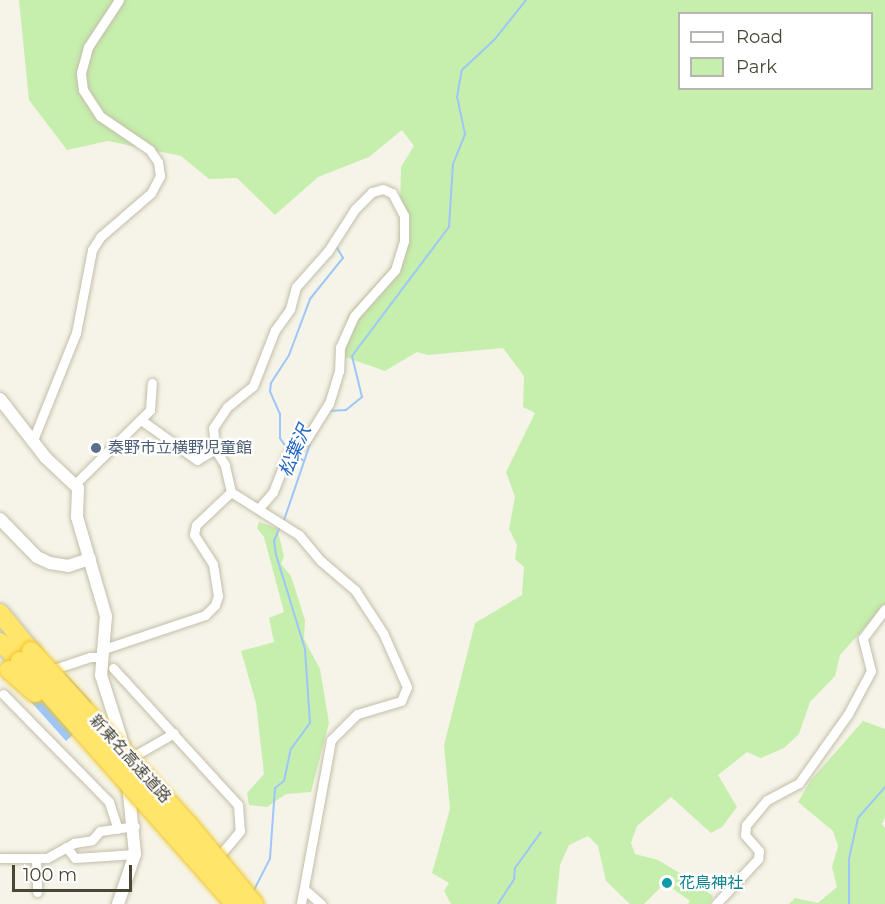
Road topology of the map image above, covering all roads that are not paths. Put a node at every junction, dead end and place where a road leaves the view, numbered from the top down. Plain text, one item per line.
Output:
1 (119, 0) edge
2 (152, 383) dead end
3 (0, 399) edge
4 (141, 420) junction
5 (33, 440) junction
6 (215, 449) junction
7 (76, 483) junction
8 (231, 492) junction
9 (259, 508) junction
10 (0, 519) edge
11 (90, 559) junction
12 (885, 609) edge
13 (0, 613) edge
14 (0, 620) edge
15 (0, 642) edge
16 (100, 654) junction
17 (15, 661) edge
18 (113, 668) dead end
19 (1, 695) edge
20 (174, 733) junction
21 (127, 760) junction
22 (135, 826) junction
23 (118, 829) junction
24 (66, 847) junction
25 (135, 854) junction
26 (0, 858) edge
27 (36, 858) junction
28 (204, 874) dead end
29 (304, 889) junction
30 (36, 892) dead end
31 (118, 904) edge
32 (235, 904) edge
33 (254, 904) edge
34 (300, 904) edge
35 (321, 904) edge
36 (716, 904) edge

1 - 5 street
2 - 4 street
3 - 5 street
4 - 6 street
4 - 7 street
5 - 7 street
6 - 8 street
6 - 9 street
7 - 11 street
8 - 9 street
8 - 16 street
9 - 29 street
10 - 11 street
11 - 16 street
12 - 36 street
13 - 17 highway
14 - 17 highway, 新東名高速道路
15 - 17 highway, 新東名高速道路
16 - 19 street
16 - 21 street
17 - 32 highway, 新東名高速道路, bridge
17 - 33 highway, 新東名高速道路, bridge
18 - 20 street
19 - 23 street
20 - 21 street
20 - 28 street
21 - 22 street
22 - 23 street
22 - 25 street
23 - 24 street
24 - 25 street
24 - 27 street
25 - 31 street
26 - 27 street
27 - 30 street
29 - 34 street
29 - 35 street

